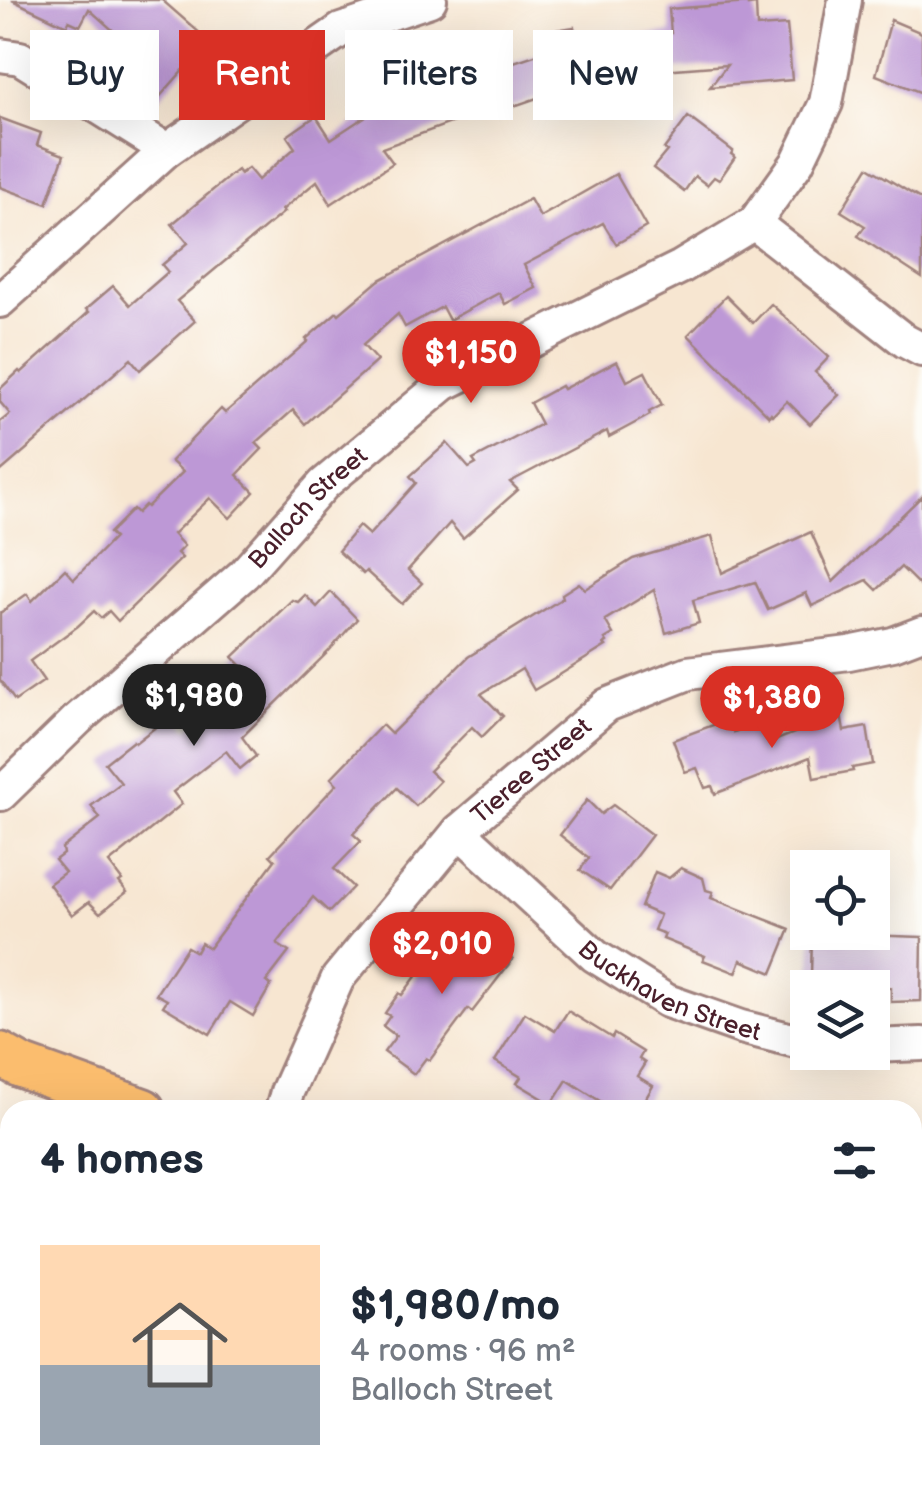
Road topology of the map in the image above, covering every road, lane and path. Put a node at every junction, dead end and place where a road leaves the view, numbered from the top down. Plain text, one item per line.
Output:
1 (430, 0) edge
2 (845, 0) edge
3 (0, 55) edge
4 (167, 150) junction
5 (754, 223) junction
6 (0, 301) edge
7 (922, 350) edge
8 (922, 633) edge
9 (1, 794) edge
10 (459, 831) junction
11 (790, 1039) edge
12 (922, 1044) edge
13 (890, 1045) edge
14 (0, 1054) edge
15 (115, 1100) edge
16 (285, 1100) edge

1 - 4 street
2 - 5 street, Balloch Street
3 - 4 street
4 - 6 street
5 - 7 street
5 - 9 street, Balloch Street
8 - 10 street, Tieree Street
10 - 11 street, Buckhaven Street
10 - 16 street, Tieree Street
12 - 13 street
14 - 15 main road

